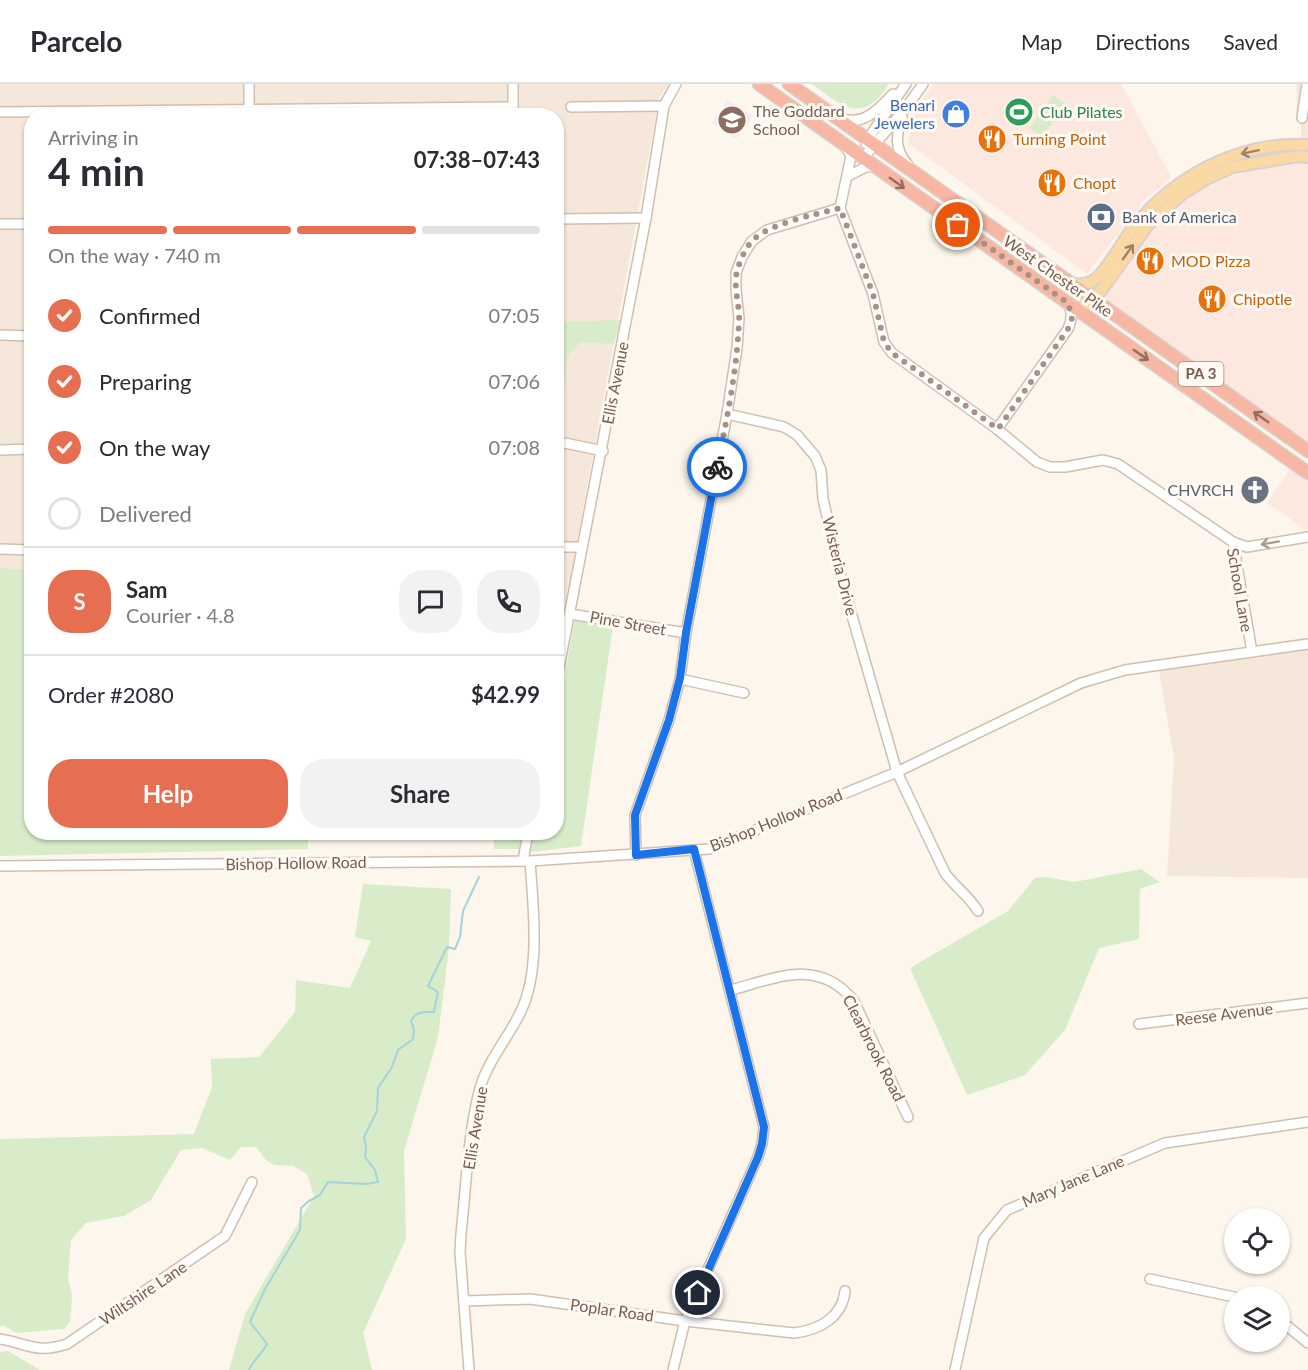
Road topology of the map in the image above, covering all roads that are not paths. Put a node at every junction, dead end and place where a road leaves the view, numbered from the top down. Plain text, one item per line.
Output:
1 (249, 84) edge
2 (513, 84) edge
3 (676, 84) edge
4 (759, 84) edge
5 (789, 84) edge
6 (904, 84) edge
7 (923, 84) edge
8 (1307, 84) edge
9 (664, 106) junction
10 (571, 107) dead end
11 (249, 108) edge
12 (513, 108) edge
13 (905, 109) junction
14 (0, 112) edge
15 (24, 112) edge
16 (833, 115) junction
17 (1302, 118) dead end
18 (871, 142) junction
19 (1308, 145) edge
20 (846, 147) junction
21 (1308, 157) edge
22 (868, 162) junction
23 (918, 175) junction
24 (848, 176) junction
25 (840, 208) junction
26 (646, 218) junction
27 (564, 219) edge
28 (0, 224) edge
29 (24, 224) edge
30 (1072, 284) junction
31 (1093, 298) junction
32 (1068, 303) junction
33 (1079, 311) junction
34 (1094, 321) junction
35 (1068, 329) junction
36 (0, 336) edge
37 (24, 336) edge
38 (727, 414) junction
39 (998, 429) junction
40 (564, 443) edge
41 (24, 449) edge
42 (0, 450) edge
43 (603, 451) junction
44 (1308, 451) edge
45 (1308, 473) edge
46 (1308, 537) edge
47 (1233, 542) junction
48 (564, 547) edge
49 (582, 547) junction
50 (0, 549) edge
51 (24, 550) edge
52 (570, 614) junction
53 (686, 633) junction
54 (564, 643) edge
55 (1308, 644) edge
56 (1252, 652) junction
57 (680, 678) junction
58 (744, 693) dead end
59 (897, 772) junction
60 (527, 840) edge
61 (694, 849) junction
62 (636, 855) junction
63 (526, 861) junction
64 (0, 866) edge
65 (978, 911) dead end
66 (730, 990) junction
67 (1308, 1003) edge
68 (1139, 1024) dead end
69 (908, 1117) dead end
70 (1308, 1122) edge
71 (252, 1182) dead end
72 (1150, 1279) dead end
73 (845, 1291) dead end
74 (1224, 1295) edge
75 (464, 1301) junction
76 (686, 1321) junction
77 (1290, 1328) edge
78 (0, 1339) edge
79 (1308, 1343) edge
80 (469, 1370) edge
81 (673, 1370) edge
82 (955, 1370) edge

1 - 11 street
2 - 12 street
3 - 9 street, Ellis Avenue
4 - 20 highway, West Chester Pike / PA 3
5 - 16 highway, West Chester Pike / PA 3
6 - 16 street
6 - 18 street
7 - 13 street
8 - 17 street
9 - 10 street
9 - 26 street, Ellis Avenue
13 - 18 street
13 - 23 street
14 - 15 street
16 - 18 highway, West Chester Pike / PA 3
18 - 22 street
18 - 23 highway, West Chester Pike / PA 3
19 -> 30 main road
20 - 22 highway, West Chester Pike / PA 3
20 - 24 street
31 -> 21 main road
22 - 24 street
22 -> 32 highway, West Chester Pike / PA 3
23 - 30 highway, West Chester Pike / PA 3
24 - 25 street
25 - 38 street
25 - 39 street, School Lane
26 - 27 street
26 - 43 street, Ellis Avenue
28 - 29 street
30 - 31 highway, West Chester Pike / PA 3
31 - 33 main road
44 -> 31 highway, West Chester Pike / PA 3
32 - 33 highway, West Chester Pike / PA 3
32 - 35 street
33 - 34 highway, West Chester Pike / PA 3
34 - 35 street
34 -> 45 highway, West Chester Pike / PA 3
35 - 39 street
36 - 37 street
38 - 53 street
38 - 59 street, Wisteria Drive
39 - 47 street, School Lane
40 - 43 street
41 - 42 street
43 - 49 street, Ellis Avenue
46 -> 47 street
47 - 56 street, School Lane
48 - 49 street
49 - 52 street, Ellis Avenue
50 - 51 street
52 - 53 street, Pine Street
52 - 54 street, Ellis Avenue
53 - 57 street
55 - 56 street, Bishop Hollow Road
56 - 59 street, Bishop Hollow Road
57 - 58 street
57 - 62 street
59 - 61 street, Bishop Hollow Road
59 - 65 street, Wisteria Drive
60 - 63 street, Ellis Avenue
61 - 62 street, Bishop Hollow Road
61 - 66 street
62 - 63 street, Bishop Hollow Road
63 - 64 street, Bishop Hollow Road
63 - 75 street, Ellis Avenue
66 - 69 street, Clearbrook Road
66 - 76 street
67 - 68 street, Reese Avenue
70 - 82 street, Mary Jane Lane
71 - 78 street, Wiltshire Lane
72 - 74 street
73 - 76 street, Poplar Road
75 - 76 street, Poplar Road
75 - 80 street, Ellis Avenue
76 - 81 street
77 - 79 street

